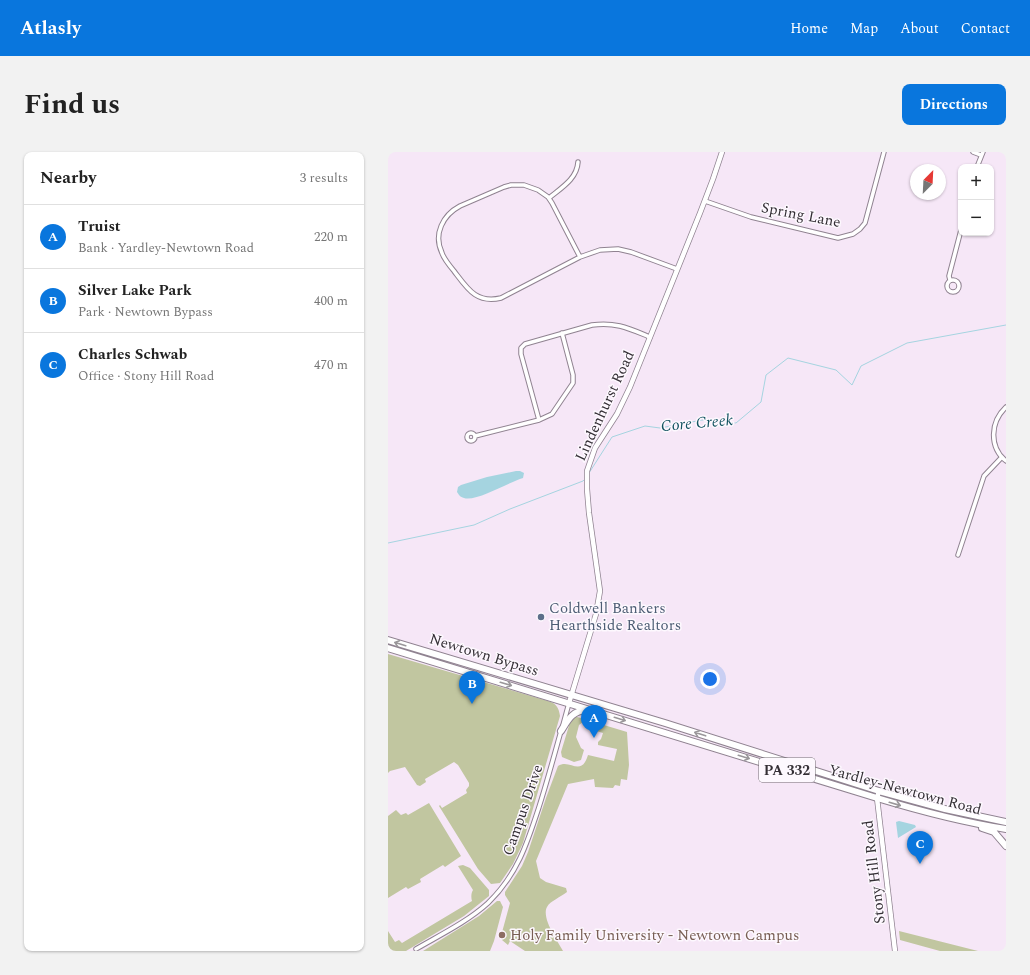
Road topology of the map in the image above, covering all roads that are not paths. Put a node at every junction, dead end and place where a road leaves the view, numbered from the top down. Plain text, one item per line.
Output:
1 (722, 152) edge
2 (884, 152) edge
3 (973, 152) edge
4 (982, 153) edge
5 (578, 162) dead end
6 (979, 164) edge
7 (549, 198) junction
8 (705, 201) junction
9 (959, 236) edge
10 (580, 257) junction
11 (677, 269) junction
12 (950, 280) dead end
13 (562, 333) junction
14 (650, 337) junction
15 (1006, 407) edge
16 (540, 420) junction
17 (474, 436) dead end
18 (1002, 457) junction
19 (1006, 461) edge
20 (958, 555) dead end
21 (388, 640) edge
22 (388, 648) edge
23 (572, 695) junction
24 (569, 703) junction
25 (589, 710) junction
26 (561, 731) junction
27 (879, 791) junction
28 (877, 798) junction
29 (941, 816) junction
30 (1006, 822) edge
31 (1006, 829) edge
32 (1006, 846) edge
33 (416, 949) dead end
34 (895, 951) edge

1 - 8 street, Lindenhurst Road
2 - 8 street, Spring Lane
3 - 4 street
4 - 6 street
5 - 7 street
7 - 10 street
7 - 10 street
8 - 11 street, Lindenhurst Road
9 - 12 street
10 - 11 street
11 - 14 street, Lindenhurst Road
13 - 14 street
13 - 16 street
13 - 16 street
14 - 23 street, Lindenhurst Road
15 - 18 street
16 - 17 street
18 - 19 street
18 - 20 street
23 -> 21 highway, Newtown Bypass / PA 332
22 -> 24 highway, Newtown Bypass / PA 332
23 - 24 street, Lindenhurst Road
27 -> 23 highway, Yardley-Newtown Road / PA 332
24 - 25 highway, Yardley-Newtown Road / PA 332
24 - 26 street, Campus Drive
25 - 26 highway
25 -> 28 highway, Yardley-Newtown Road / PA 332
26 - 33 street, Campus Drive
27 - 28 street, Stony Hill Road
27 - 30 highway, Yardley-Newtown Road / PA 332
28 -> 29 highway, Yardley-Newtown Road / PA 332
28 - 34 street, Stony Hill Road
29 - 31 highway, Yardley-Newtown Road / PA 332
29 - 32 highway

